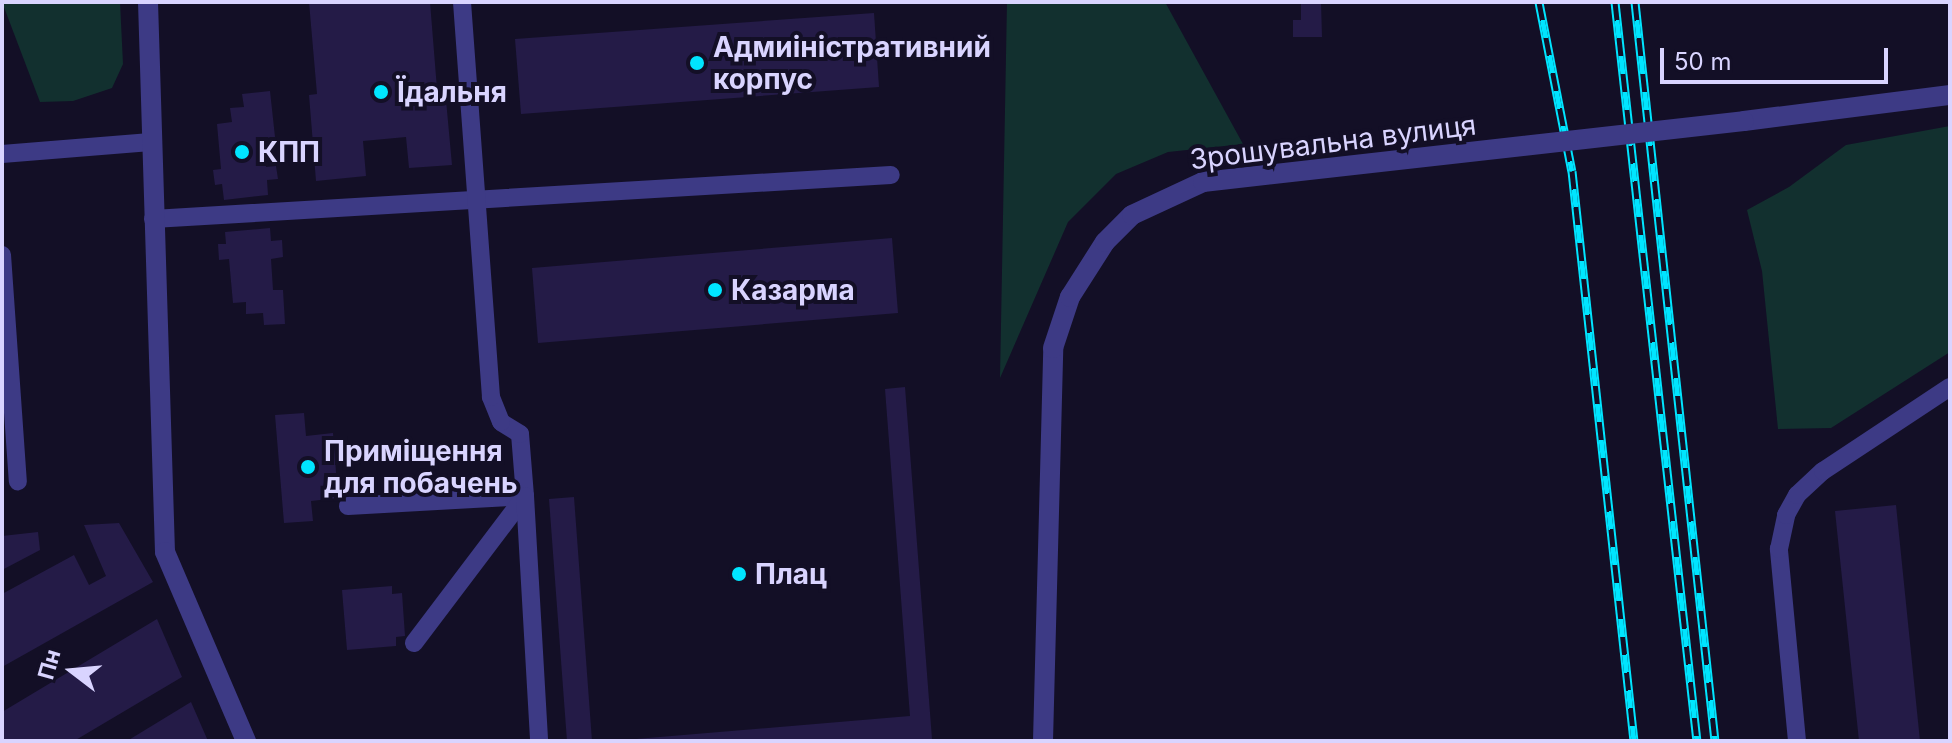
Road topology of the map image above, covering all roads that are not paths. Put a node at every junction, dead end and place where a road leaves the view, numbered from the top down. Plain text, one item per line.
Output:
1 (148, 2) edge
2 (462, 2) edge
3 (1950, 95) edge
4 (151, 142) junction
5 (2, 154) edge
6 (891, 175) dead end
7 (477, 199) junction
8 (153, 219) junction
9 (2, 255) edge
10 (1950, 387) edge
11 (18, 481) dead end
12 (525, 496) junction
13 (348, 506) dead end
14 (414, 643) dead end
15 (246, 741) edge
16 (539, 741) edge
17 (1043, 741) edge
18 (1797, 741) edge

1 - 4 street
2 - 7 lane
3 - 17 street, Зрошувальна вулиця, bridge
4 - 5 lane
4 - 8 street
6 - 7 lane
7 - 8 lane
7 - 12 lane
8 - 15 street
9 - 11 lane
10 - 18 lane
12 - 13 lane
12 - 14 lane
12 - 16 lane

